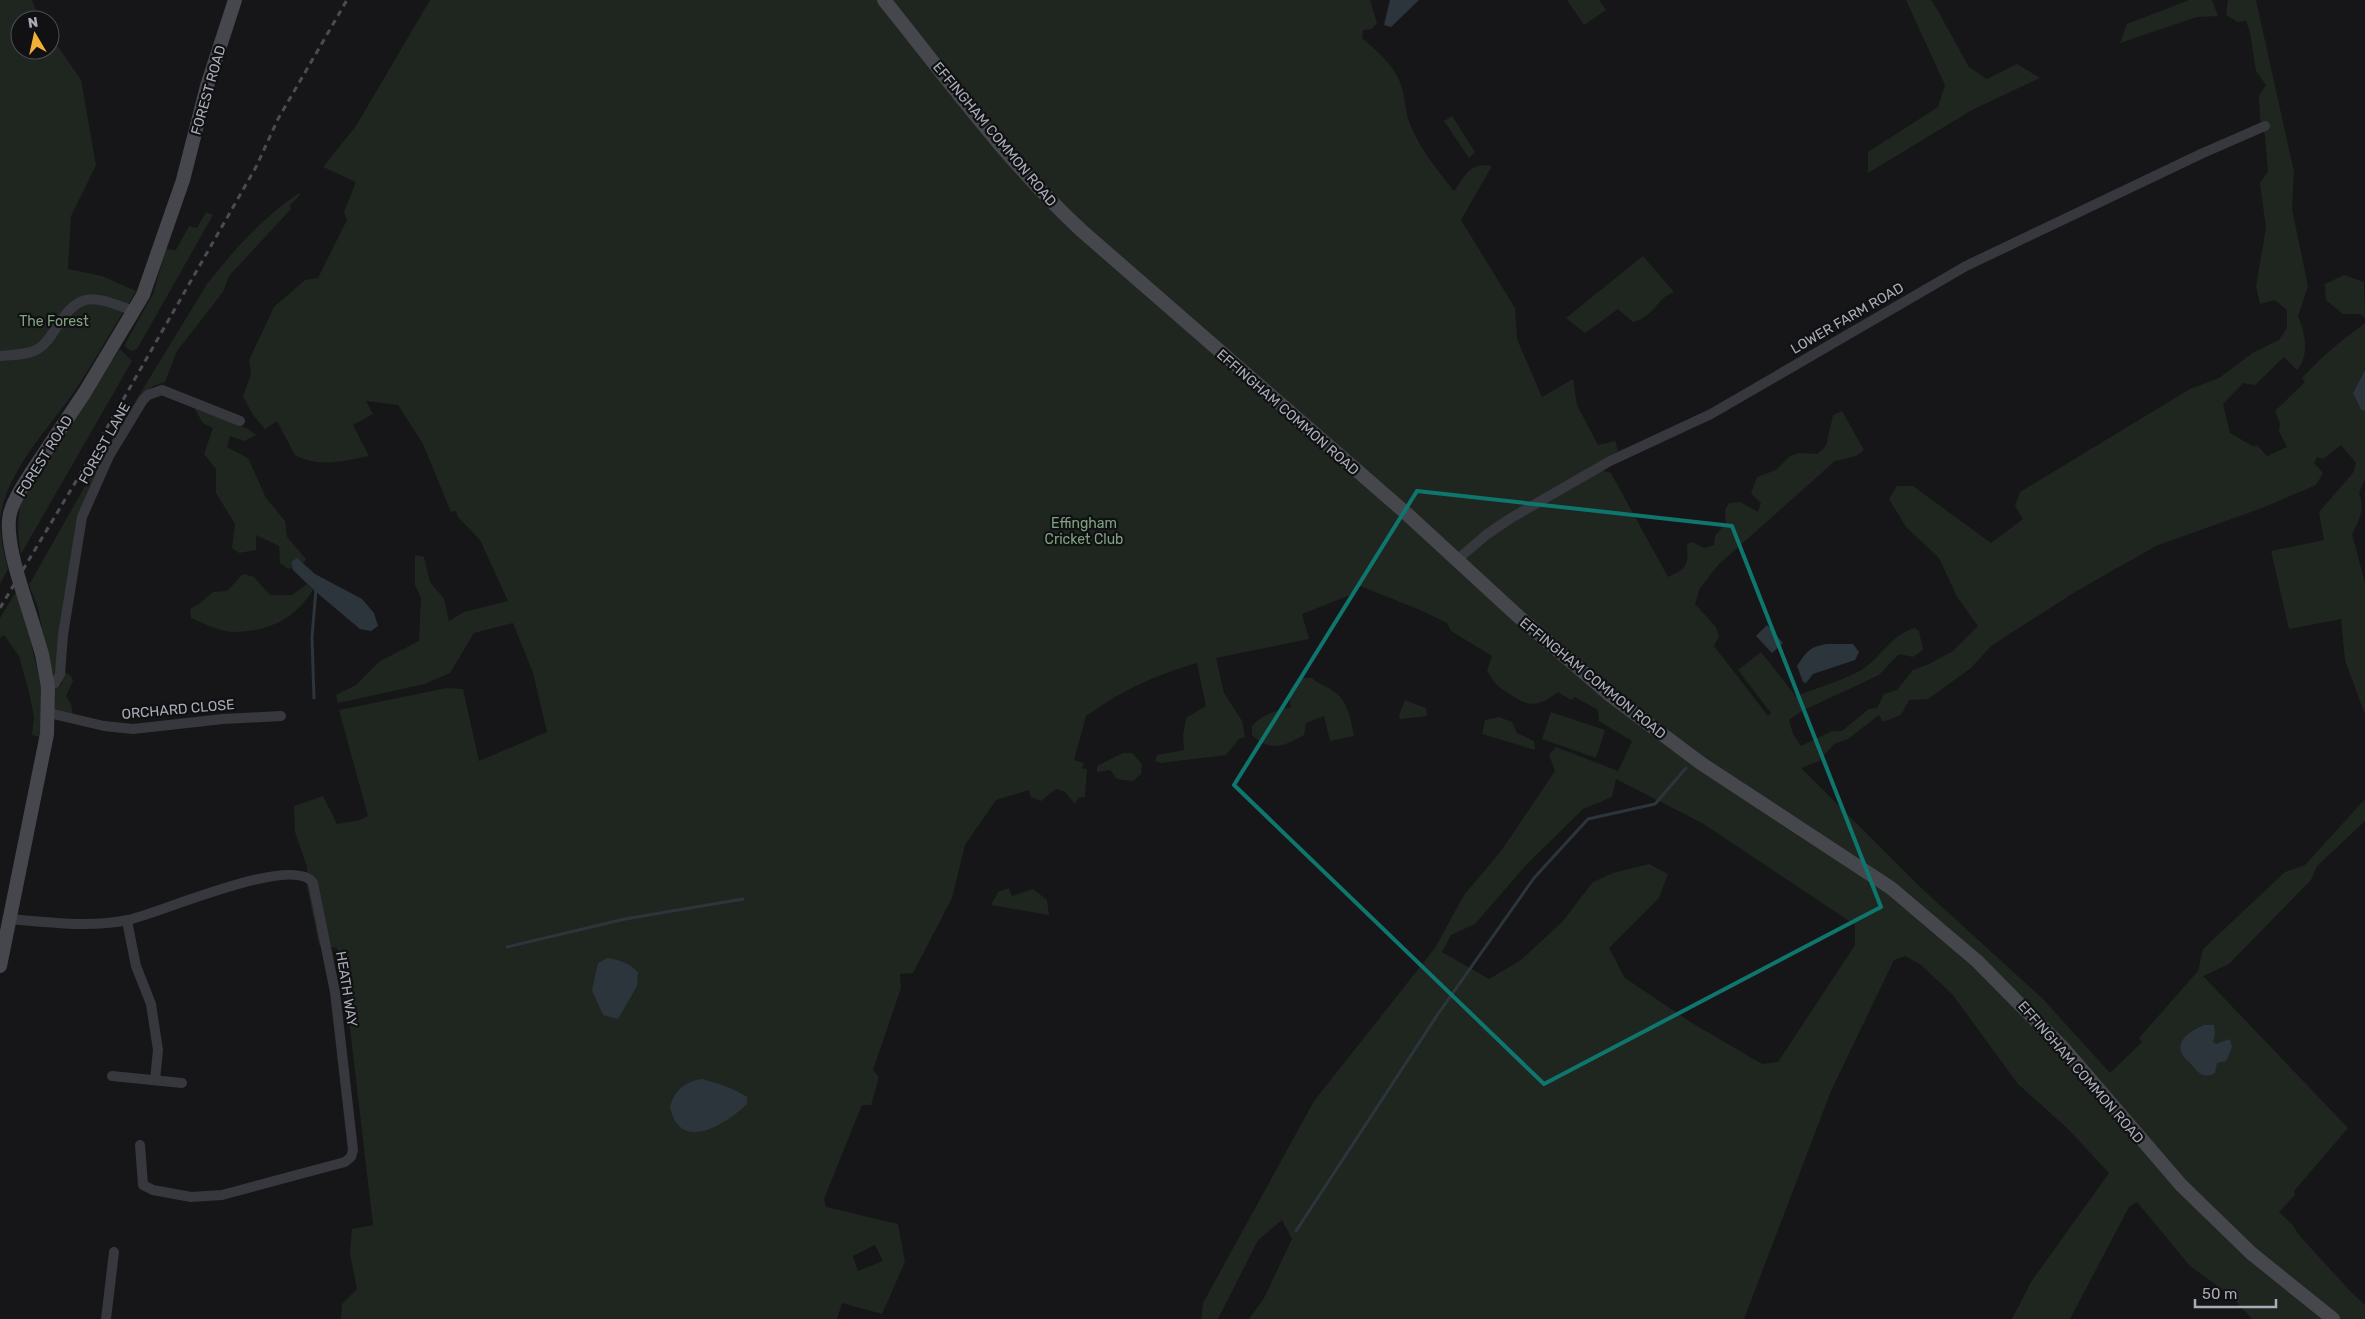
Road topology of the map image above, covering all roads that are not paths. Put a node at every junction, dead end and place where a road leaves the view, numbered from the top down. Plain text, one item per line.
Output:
1 (235, 0) edge
2 (884, 0) edge
3 (2265, 126) dead end
4 (134, 311) junction
5 (0, 356) edge
6 (240, 422) dead end
7 (1458, 559) junction
8 (48, 687) junction
9 (49, 714) junction
10 (281, 716) dead end
11 (9, 919) junction
12 (126, 921) junction
13 (0, 966) edge
14 (112, 1076) dead end
15 (155, 1080) junction
16 (182, 1082) dead end
17 (140, 1145) dead end
18 (114, 1252) dead end
19 (106, 1319) edge
20 (2333, 1319) edge

1 - 4 street, FOREST ROAD
2 - 7 street, EFFINGHAM COMMON ROAD
3 - 7 street, LOWER FARM ROAD
4 - 5 street
4 - 8 street, FOREST ROAD, bridge
6 - 8 street, FOREST LANE
7 - 20 street, EFFINGHAM COMMON ROAD
8 - 9 street, FOREST ROAD
9 - 10 street, ORCHARD CLOSE
9 - 11 street, FOREST ROAD
11 - 12 street, HEATH WAY
11 - 13 street, FOREST ROAD
12 - 15 street
12 - 17 street, HEATH WAY
14 - 15 street
15 - 16 street
18 - 19 street

